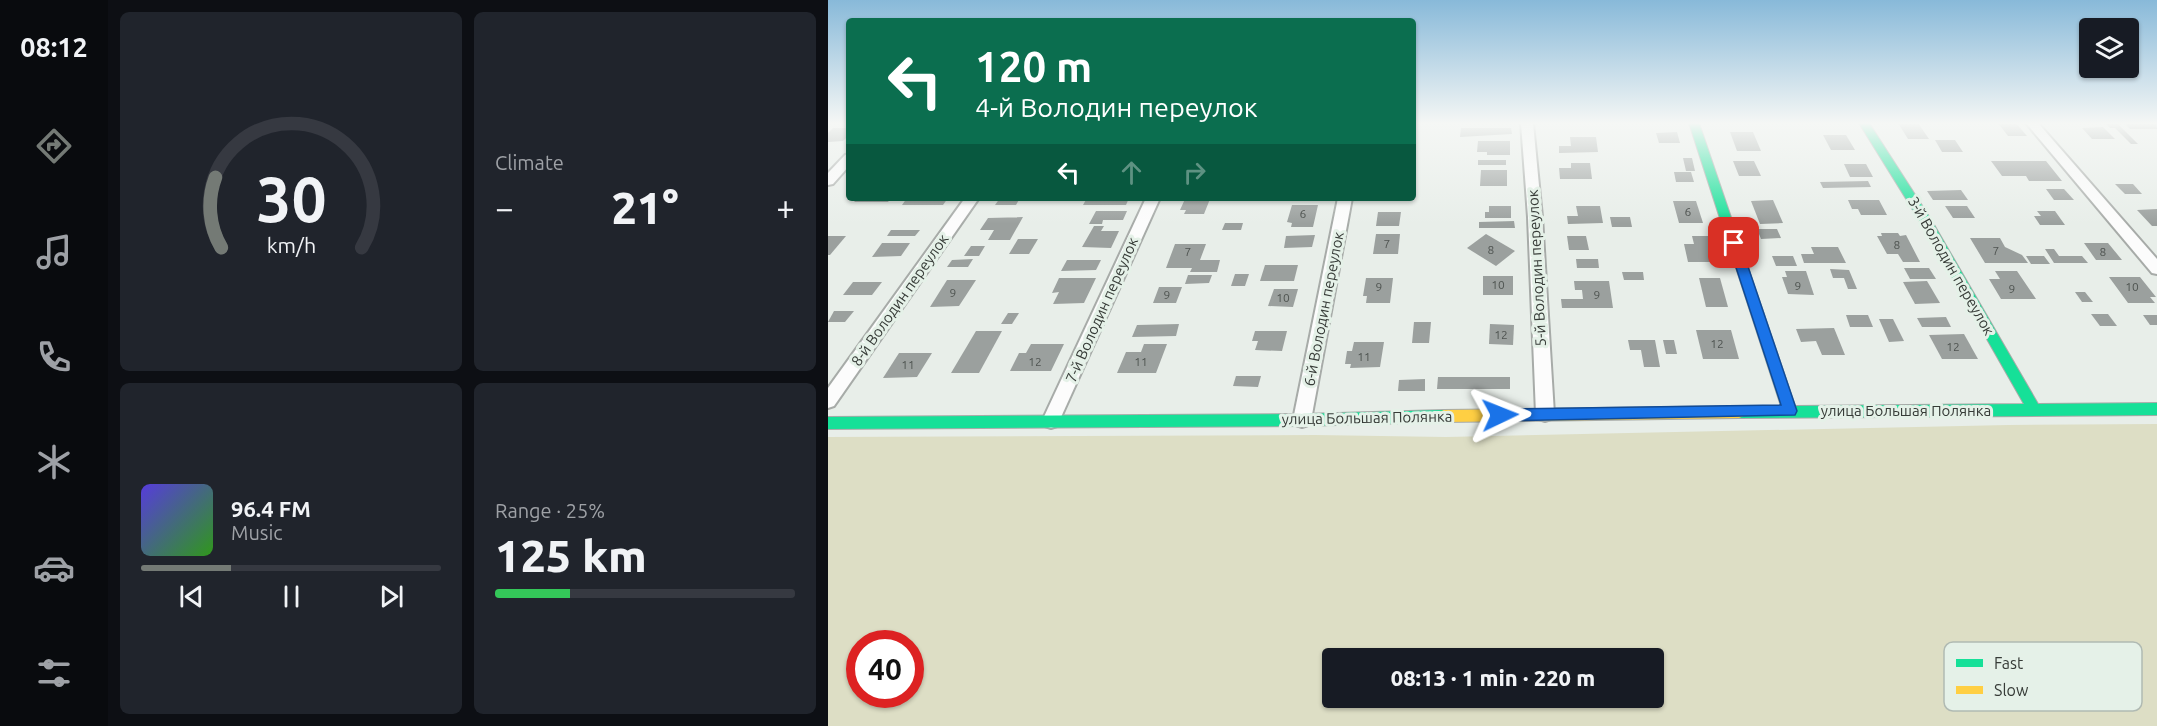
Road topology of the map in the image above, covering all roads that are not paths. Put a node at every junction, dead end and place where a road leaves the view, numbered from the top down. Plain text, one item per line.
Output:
1 (1530, 157) edge
2 (1705, 157) edge
3 (1885, 157) edge
4 (2061, 157) edge
5 (846, 161) edge
6 (828, 181) edge
7 (970, 201) edge
8 (1152, 201) edge
9 (1344, 201) edge
10 (2157, 269) edge
11 (828, 401) edge
12 (2157, 409) edge
13 (1790, 411) junction
14 (2036, 411) junction
15 (1545, 414) junction
16 (1302, 420) junction
17 (1052, 421) junction
18 (828, 423) edge

1 - 15 street, 5-й Володин переулок
2 - 13 street
3 - 14 street, 3-й Володин переулок
4 - 10 street
5 - 6 street
7 - 11 street, 8-й Володин переулок
8 - 17 street, 7-й Володин переулок
9 - 16 street, 6-й Володин переулок
12 - 14 street, улица Большая Полянка
13 - 14 street, улица Большая Полянка
13 - 15 street, улица Большая Полянка
15 - 16 street, улица Большая Полянка
16 - 17 street, улица Большая Полянка
17 - 18 street, улица Большая Полянка

